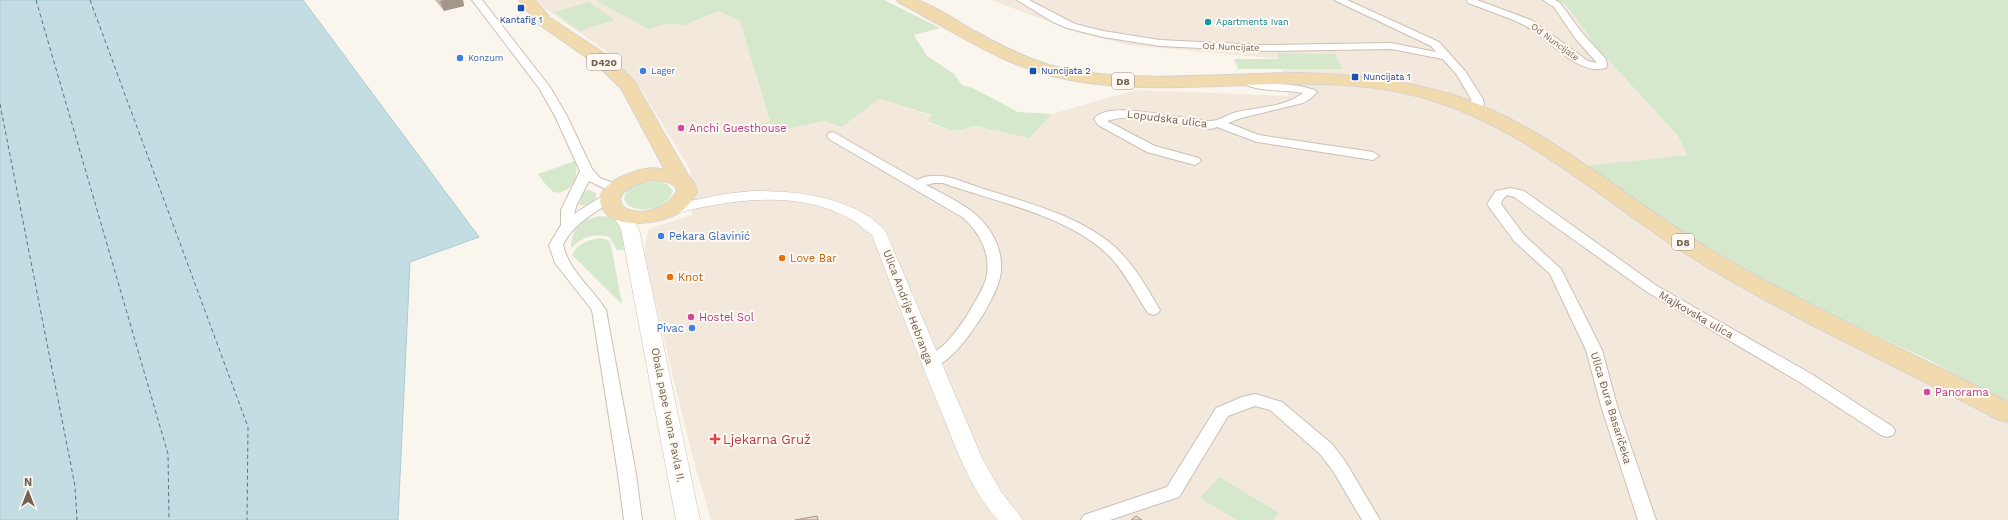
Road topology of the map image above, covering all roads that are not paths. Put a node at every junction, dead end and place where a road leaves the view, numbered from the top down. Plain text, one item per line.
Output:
1 (477, 0) edge
2 (527, 0) edge
3 (905, 0) edge
4 (1022, 0) edge
5 (1339, 0) edge
6 (1548, 0) edge
7 (1471, 1) dead end
8 (1446, 56) junction
9 (1245, 80) junction
10 (1476, 110) junction
11 (1220, 124) junction
12 (833, 136) dead end
13 (661, 143) junction
14 (1372, 156) dead end
15 (1195, 161) dead end
16 (586, 171) junction
17 (642, 176) junction
18 (683, 182) junction
19 (917, 185) junction
20 (1510, 191) joint
21 (730, 197) junction
22 (616, 203) junction
23 (664, 212) junction
24 (567, 224) junction
25 (633, 240) junction
26 (1153, 310) dead end
27 (930, 364) junction
28 (2008, 413) edge
29 (1888, 431) dead end
30 (633, 520) edge
31 (688, 520) edge
32 (1012, 520) edge
33 (1090, 520) edge
34 (1371, 520) edge
35 (1647, 520) edge

1 - 16 street
2 - 13 main road, D420
3 - 9 main road, D8
4 - 8 street, Od Nuncijate
5 - 8 street
6 - 7 street, Od Nuncijate
8 - 10 street
9 - 10 main road, D8
9 - 11 street, Lopudska ulica
10 - 28 main road, D8
11 - 14 street, Lopudska ulica
11 - 15 street, Lopudska ulica
12 - 19 street
13 - 17 main road
13 - 18 main road, D420
16 - 22 street
16 - 24 street
17 - 18 main road
17 - 22 main road
18 - 21 street, Ulica Andrije Hebranga
18 - 23 main road
19 - 26 street
19 - 27 street
20 - 29 street, Majkovska ulica
20 - 35 street, Ulica Đura Basaričeka
21 - 23 street, Ulica Andrije Hebranga
21 - 27 street, Ulica Andrije Hebranga
22 - 23 main road
22 - 24 street
22 - 25 main road, Obala pape Ivana Pavla II.
23 - 25 main road
24 - 30 street
25 - 31 main road, Obala pape Ivana Pavla II.
27 - 32 street, Ulica Andrije Hebranga
33 - 34 street

